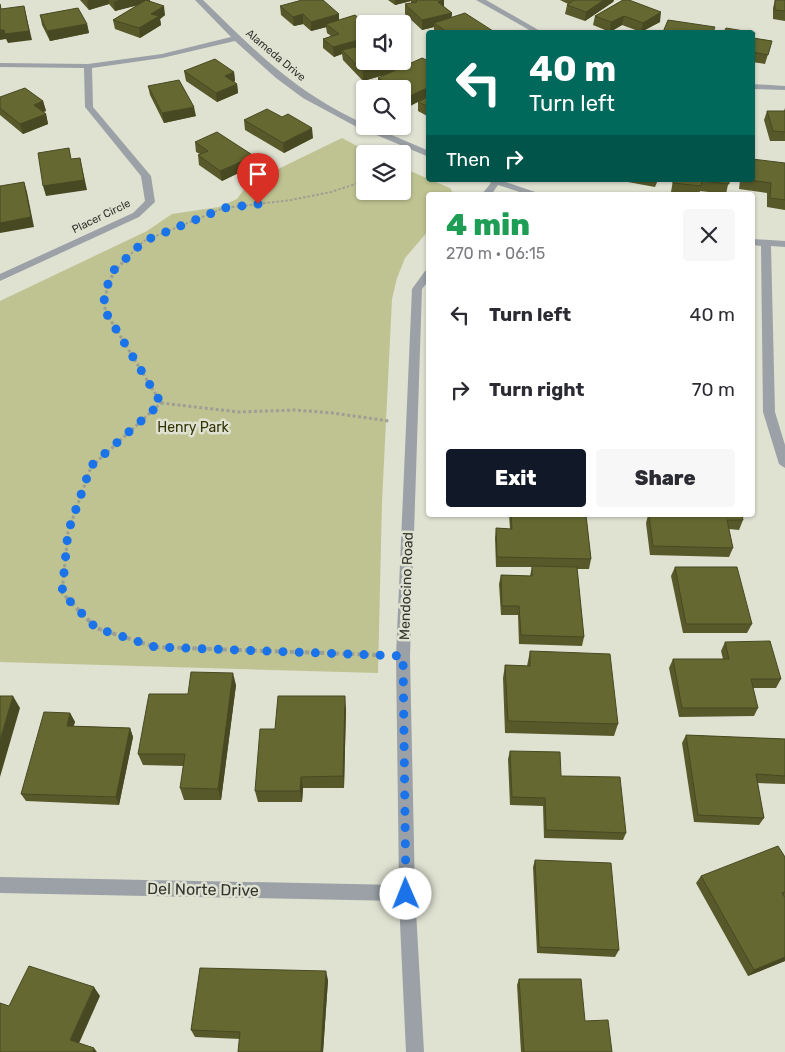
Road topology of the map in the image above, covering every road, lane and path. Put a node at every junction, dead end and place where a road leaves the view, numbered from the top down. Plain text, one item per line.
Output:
1 (199, 0) edge
2 (480, 0) edge
3 (534, 30) edge
4 (236, 38) junction
5 (0, 65) edge
6 (88, 66) junction
7 (755, 86) edge
8 (785, 88) edge
9 (426, 153) edge
10 (497, 182) edge
11 (356, 184) edge
12 (529, 192) edge
13 (755, 242) edge
14 (766, 244) junction
15 (785, 244) edge
16 (426, 277) edge
17 (0, 278) edge
18 (161, 403) junction
19 (412, 421) junction
20 (785, 464) edge
21 (403, 656) junction
22 (0, 885) edge
23 (406, 894) junction
24 (415, 1052) edge

1 - 4 street, Alameda Drive
2 - 3 street
4 - 6 street
4 - 9 street, Alameda Drive
5 - 6 street
6 - 17 street, Placer Circle
7 - 8 street
10 - 12 street
11 - 18 path
13 - 14 street
14 - 15 street
14 - 20 street
16 - 19 street, Mendocino Road
18 - 19 path
18 - 21 path
19 - 21 street, Mendocino Road
21 - 23 street, Mendocino Road
22 - 23 street, Del Norte Drive
23 - 24 street, Mendocino Road

